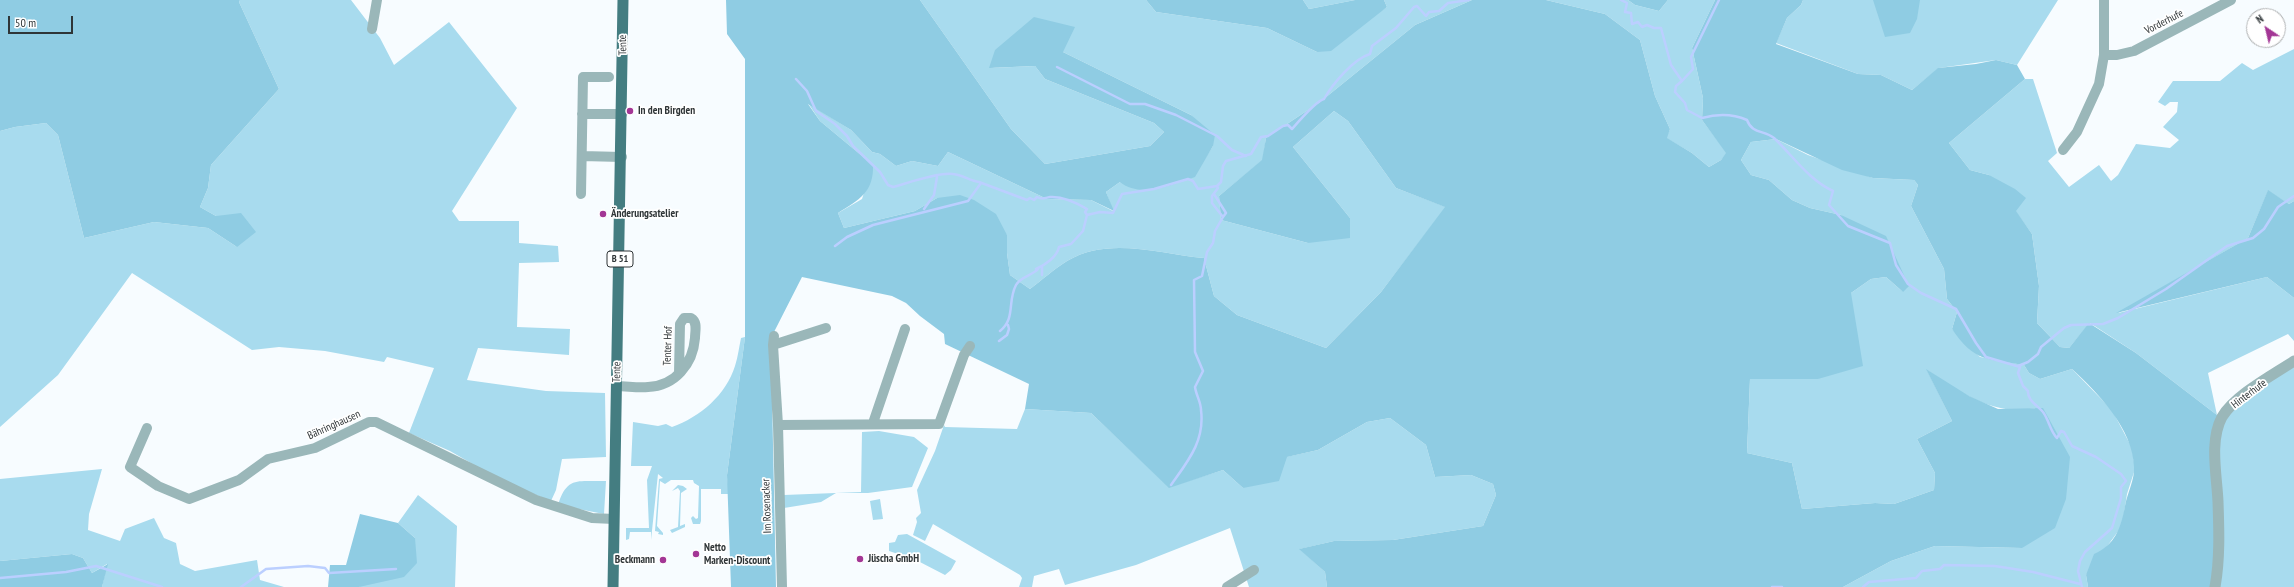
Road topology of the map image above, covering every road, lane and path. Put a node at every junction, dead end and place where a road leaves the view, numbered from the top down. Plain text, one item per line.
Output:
1 (377, 0) edge
2 (623, 0) edge
3 (2104, 0) edge
4 (2231, 0) edge
5 (372, 29) dead end
6 (2104, 55) junction
7 (609, 77) dead end
8 (582, 114) junction
9 (622, 114) junction
10 (2063, 150) dead end
11 (582, 156) junction
12 (622, 157) junction
13 (581, 194) dead end
14 (826, 328) dead end
15 (905, 329) dead end
16 (970, 346) dead end
17 (2294, 361) edge
18 (679, 373) junction
19 (616, 386) junction
20 (873, 423) junction
21 (778, 425) junction
22 (147, 428) dead end
23 (614, 519) junction
24 (1254, 570) dead end
25 (613, 587) edge
26 (782, 587) edge
27 (1227, 587) edge
28 (2214, 587) edge

1 - 5 street
2 - 9 main road, Tente / B 51
3 - 6 street
4 - 6 street, Vorderhufe
6 - 10 street
7 - 8 street
8 - 9 street
8 - 11 street
9 - 12 main road, Tente / B 51
11 - 12 street
11 - 13 street
12 - 19 main road, Tente / B 51
14 - 21 street, Im Rosenacker
15 - 20 street
16 - 20 street
17 - 28 street, Hinterhufe
18 - 18 street, Tenter Hof
18 - 19 street, Tenter Hof
19 - 23 main road, Tente / B 51
20 - 21 street
21 - 26 street, Im Rosenacker
22 - 23 street, Bähringhausen
23 - 25 main road, Tente / B 51
24 - 27 street

